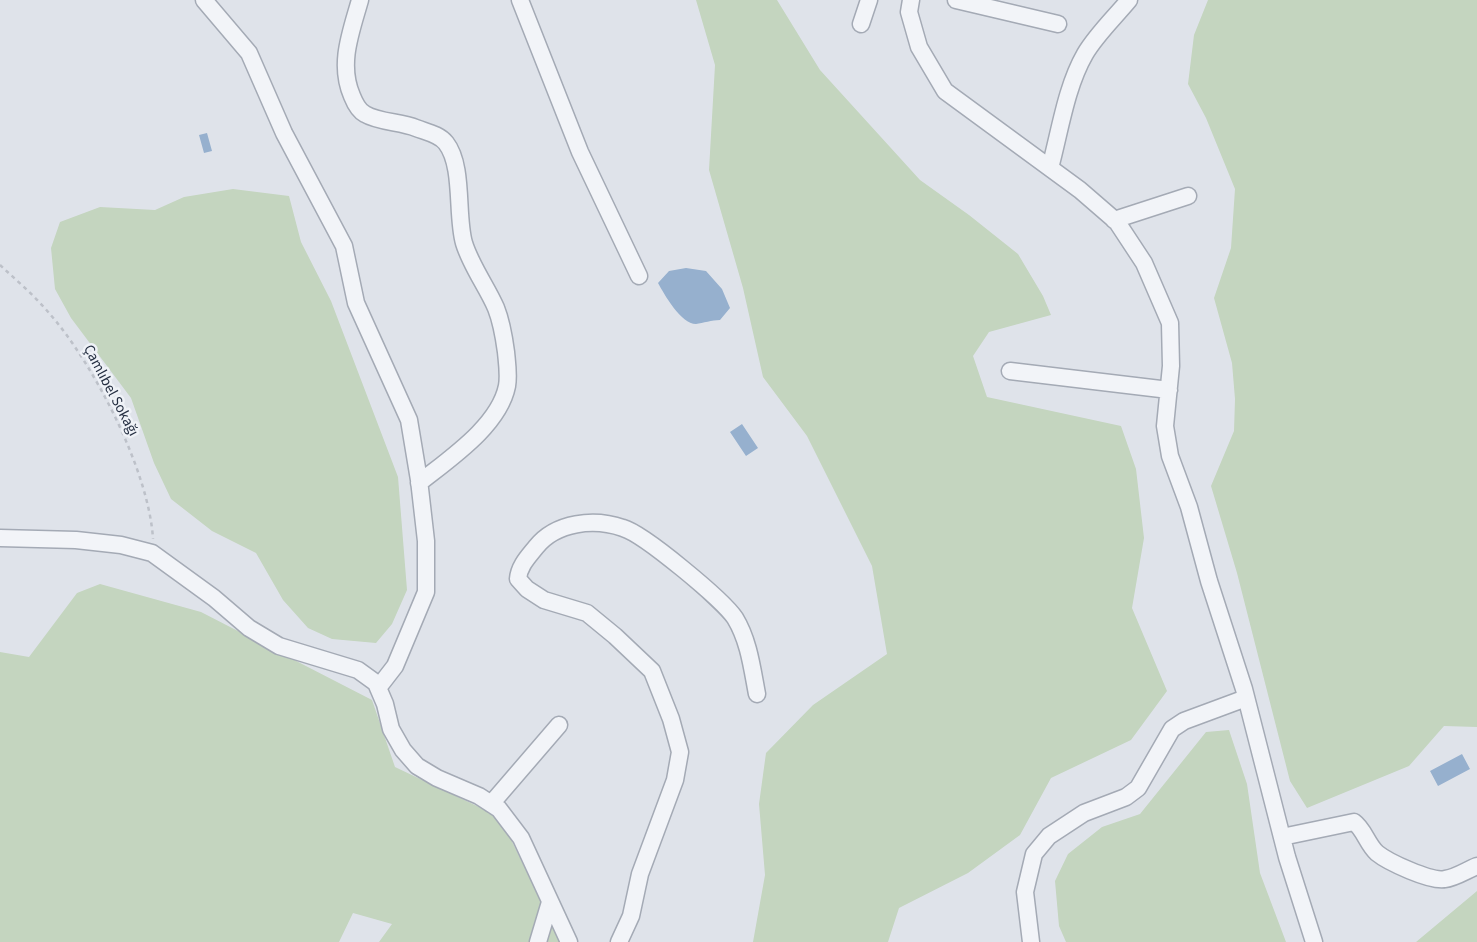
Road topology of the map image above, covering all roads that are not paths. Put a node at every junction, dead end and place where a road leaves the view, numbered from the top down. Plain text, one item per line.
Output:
1 (204, 0) edge
2 (360, 0) edge
3 (520, 0) edge
4 (869, 0) edge
5 (911, 0) edge
6 (956, 0) edge
7 (1129, 0) edge
8 (861, 24) dead end
9 (1058, 24) dead end
10 (1050, 168) junction
11 (1188, 196) dead end
12 (1114, 220) junction
13 (639, 276) dead end
14 (1010, 371) dead end
15 (1169, 390) junction
16 (419, 483) junction
17 (0, 538) edge
18 (378, 688) junction
19 (757, 694) dead end
20 (1246, 698) junction
21 (559, 725) dead end
22 (491, 804) junction
23 (1282, 837) junction
24 (1477, 866) edge
25 (550, 902) junction
26 (538, 942) edge
27 (569, 942) edge
28 (619, 942) edge
29 (1031, 942) edge
30 (1314, 942) edge

1 - 16 street
2 - 16 street
3 - 13 street
4 - 8 street
5 - 10 street
6 - 9 street
7 - 10 street
10 - 12 street
11 - 12 street
12 - 15 street
14 - 15 street
15 - 20 street
16 - 18 street
17 - 18 street
18 - 22 street
19 - 28 street
20 - 23 street
20 - 29 street
21 - 22 street
22 - 25 street
23 - 24 street
23 - 30 street
25 - 26 street
25 - 27 street

